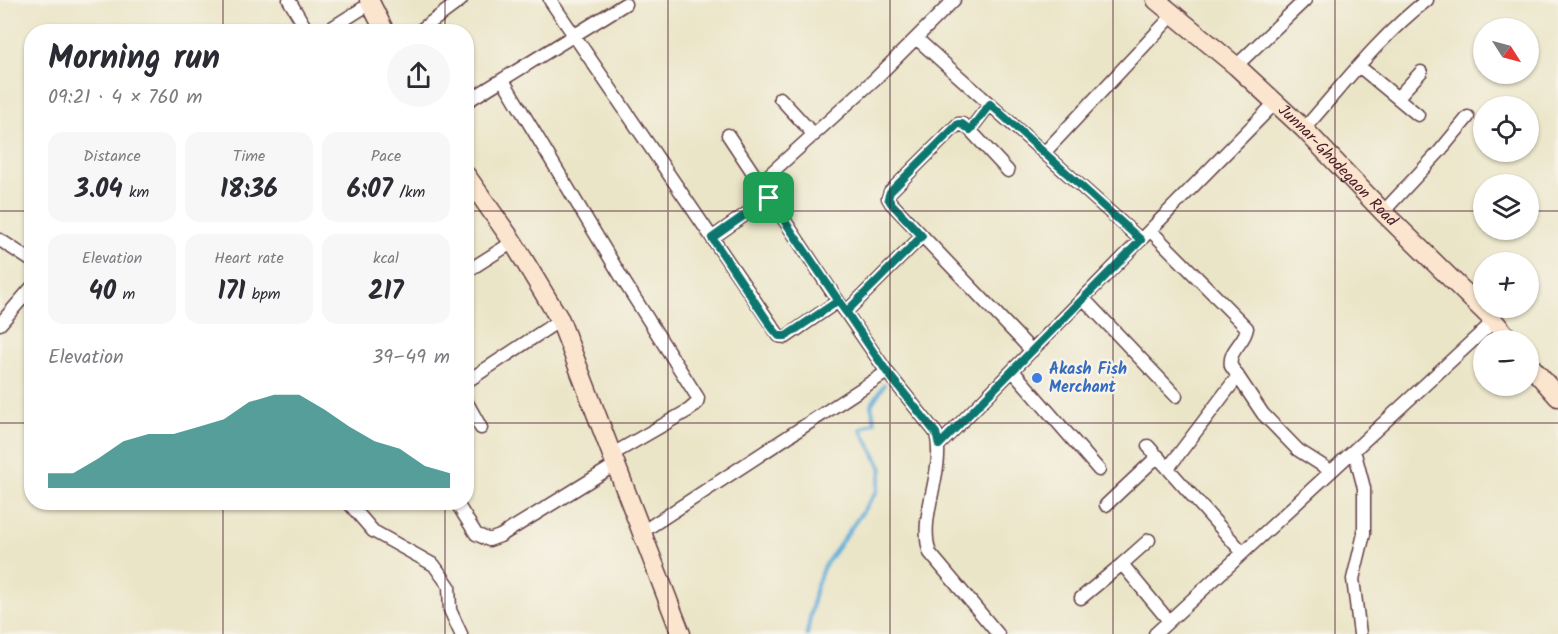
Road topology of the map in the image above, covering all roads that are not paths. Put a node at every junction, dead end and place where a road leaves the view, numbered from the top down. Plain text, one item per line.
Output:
1 (289, 0) edge
2 (461, 0) edge
3 (550, 0) edge
4 (954, 0) edge
5 (1156, 0) edge
6 (1305, 0) edge
7 (1427, 0) edge
8 (370, 1) edge
9 (625, 4) dead end
10 (1173, 15) junction
11 (303, 24) edge
12 (337, 24) edge
13 (382, 24) edge
14 (429, 24) edge
15 (574, 36) junction
16 (916, 38) junction
17 (1236, 66) junction
18 (1360, 67) junction
19 (1421, 72) dead end
20 (503, 80) junction
21 (474, 97) edge
22 (1398, 97) junction
23 (780, 98) dead end
24 (1275, 103) junction
25 (990, 104) junction
26 (1418, 115) dead end
27 (1468, 117) dead end
28 (1304, 129) junction
29 (970, 130) junction
30 (728, 135) dead end
31 (814, 135) junction
32 (1044, 153) junction
33 (1008, 171) dead end
34 (760, 183) junction
35 (474, 186) edge
36 (769, 198) junction
37 (1383, 212) junction
38 (1150, 230) junction
39 (922, 236) junction
40 (712, 238) junction
41 (0, 240) edge
42 (1141, 240) junction
43 (513, 242) junction
44 (24, 256) edge
45 (474, 267) edge
46 (24, 296) edge
47 (1083, 298) junction
48 (838, 301) junction
49 (846, 312) junction
50 (561, 320) junction
51 (1494, 321) junction
52 (0, 324) edge
53 (1502, 330) edge
54 (1032, 351) junction
55 (1013, 371) junction
56 (887, 372) junction
57 (1539, 375) edge
58 (1238, 376) junction
59 (474, 377) edge
60 (1176, 396) dead end
61 (1558, 397) edge
62 (474, 415) edge
63 (481, 428) dead end
64 (939, 445) junction
65 (1148, 446) dead end
66 (1354, 450) junction
67 (1158, 456) junction
68 (613, 460) junction
69 (1169, 467) junction
70 (1099, 470) dead end
71 (1331, 471) junction
72 (1106, 505) dead end
73 (355, 510) edge
74 (461, 510) edge
75 (642, 532) junction
76 (1149, 540) dead end
77 (1243, 553) junction
78 (1122, 564) junction
79 (1081, 598) dead end
80 (1169, 621) junction
81 (461, 634) edge
82 (681, 634) edge
83 (998, 634) edge
84 (1155, 634) edge
85 (1360, 634) edge

1 - 11 street
2 - 14 street
3 - 15 street
4 - 16 street
5 - 10 main road, Junnar-Ghodegaon Road
6 - 17 street
7 - 18 street
8 - 12 street
8 - 13 main road
9 - 15 street
10 - 17 main road, Junnar-Ghodegaon Road
10 - 32 street
15 - 20 street
15 - 40 street
16 - 25 street
16 - 31 street
17 - 24 main road, Junnar-Ghodegaon Road
18 - 22 street
18 - 28 street
19 - 22 street
20 - 21 street
20 - 68 street
22 - 26 street
23 - 31 street
24 - 28 main road, Junnar-Ghodegaon Road
24 - 38 street
25 - 29 street
25 - 32 street
27 - 37 street
28 - 37 main road, Junnar-Ghodegaon Road
29 - 33 street
29 - 39 street
30 - 34 street
31 - 34 street
32 - 42 street
34 - 36 street
35 - 43 main road
36 - 40 street
36 - 48 street
37 - 51 main road, Junnar-Ghodegaon Road
38 - 42 street
38 - 58 street
39 - 49 street
39 - 54 street
40 - 48 street
41 - 44 street
42 - 47 street
43 - 45 street
43 - 50 main road
46 - 52 street
47 - 54 street
47 - 60 street
48 - 49 street
49 - 56 street
50 - 59 street
50 - 68 main road
51 - 53 main road, Junnar-Ghodegaon Road
51 - 66 street
54 - 55 street
55 - 64 street
55 - 70 street
56 - 64 street
56 - 75 street
57 - 61 main road
58 - 69 street
58 - 71 street
62 - 63 street
64 - 83 street
65 - 67 street
66 - 71 street
66 - 85 street
67 - 69 street
67 - 72 street
68 - 74 street
68 - 75 main road
69 - 77 street
71 - 77 street
73 - 81 street
75 - 82 main road
76 - 78 street
77 - 80 street
78 - 79 street
78 - 80 street
80 - 84 street

